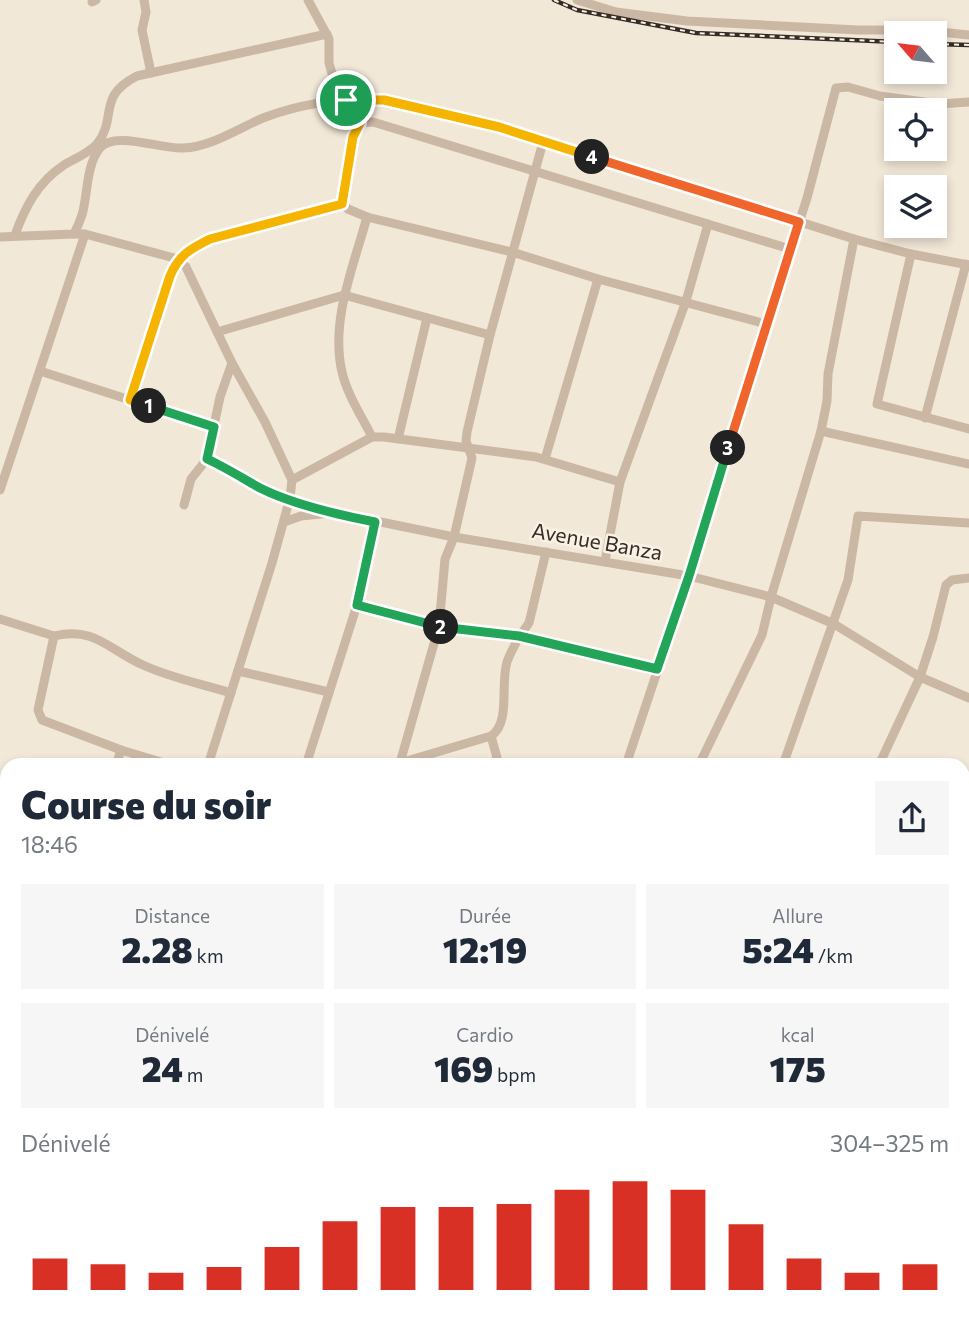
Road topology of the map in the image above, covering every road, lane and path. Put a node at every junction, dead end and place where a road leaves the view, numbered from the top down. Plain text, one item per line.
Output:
1 (144, 0) edge
2 (308, 0) edge
3 (577, 0) edge
4 (327, 34) junction
5 (969, 34) edge
6 (151, 73) junction
7 (346, 100) junction
8 (969, 102) edge
9 (360, 123) junction
10 (543, 142) junction
11 (98, 146) junction
12 (534, 170) junction
13 (342, 204) junction
14 (367, 217) junction
15 (799, 222) junction
16 (708, 224) junction
17 (74, 234) junction
18 (85, 234) junction
19 (15, 235) junction
20 (0, 237) edge
21 (854, 239) junction
22 (790, 249) junction
23 (512, 252) junction
24 (911, 254) junction
25 (178, 259) junction
26 (967, 265) edge
27 (598, 279) junction
28 (344, 295) junction
29 (686, 301) junction
30 (427, 318) junction
31 (766, 324) junction
32 (217, 332) junction
33 (490, 335) junction
34 (232, 363) junction
35 (40, 371) junction
36 (130, 400) junction
37 (925, 418) junction
38 (214, 427) junction
39 (969, 429) edge
40 (821, 432) junction
41 (372, 437) junction
42 (398, 439) junction
43 (470, 450) junction
44 (207, 459) junction
45 (545, 459) junction
46 (969, 464) edge
47 (292, 480) junction
48 (620, 482) junction
49 (0, 490) edge
50 (290, 498) junction
51 (184, 505) dead end
52 (331, 512) junction
53 (284, 522) junction
54 (375, 522) junction
55 (969, 523) edge
56 (454, 537) junction
57 (546, 552) junction
58 (606, 561) junction
59 (689, 576) junction
60 (969, 578) edge
61 (771, 597) junction
62 (357, 605) junction
63 (0, 618) edge
64 (834, 624) junction
65 (439, 626) junction
66 (54, 636) junction
67 (519, 636) junction
68 (657, 669) junction
69 (238, 671) junction
70 (920, 677) junction
71 (329, 692) junction
72 (231, 693) junction
73 (969, 698) edge
74 (491, 736) junction
75 (121, 750) junction
76 (118, 758) edge
77 (148, 758) edge
78 (210, 758) edge
79 (308, 758) edge
80 (400, 758) edge
81 (418, 758) edge
82 (497, 758) edge
83 (628, 758) edge
84 (702, 758) edge
85 (786, 758) edge
86 (882, 758) edge

1 - 6 street
2 - 4 street
3 - 5 street
4 - 6 street
4 - 7 street
6 - 11 street
7 - 9 street
7 - 10 street
7 - 11 street
8 - 15 street
9 - 12 street
9 - 13 street
10 - 12 street
10 - 15 street
11 - 17 street
11 - 19 street
12 - 16 street
12 - 23 street
13 - 14 street
13 - 25 street
14 - 23 street
14 - 28 street
15 - 21 street
15 - 22 street
16 - 22 street
16 - 29 street
17 - 18 street
17 - 19 street
18 - 25 street
18 - 35 street
19 - 20 street
21 - 24 street
21 - 40 street
22 - 31 street
23 - 27 street
23 - 33 street
24 - 26 street
24 - 37 street
25 - 32 street
25 - 36 street
26 - 37 street
27 - 29 street
27 - 45 street
28 - 30 street
28 - 32 street
28 - 41 street
29 - 31 street
29 - 48 street
30 - 33 street
30 - 42 street
31 - 59 street
32 - 34 street
33 - 43 street
34 - 38 street
34 - 47 street
35 - 36 street
35 - 49 street
36 - 38 street
37 - 39 street
38 - 44 street
40 - 46 street
40 - 61 street
41 - 42 street
41 - 47 street
42 - 43 street
43 - 45 street
43 - 56 street
44 - 50 street, Avenue Banza
44 - 51 street
45 - 48 street
47 - 50 street
48 - 58 street
50 - 52 street, Avenue Banza
50 - 53 street
52 - 53 street
52 - 54 street, Avenue Banza
53 - 69 street
54 - 56 street, Avenue Banza
54 - 62 street
55 - 64 street
56 - 57 street, Avenue Banza
56 - 65 street
57 - 58 street, Avenue Banza
57 - 67 street
58 - 59 street, Avenue Banza
59 - 61 street, Avenue Banza
59 - 68 street
60 - 70 street
61 - 64 street, Avenue Banza
61 - 84 street
62 - 65 street
62 - 71 street
63 - 66 street
64 - 70 street, Avenue Banza
64 - 85 street
65 - 67 street
65 - 80 street
66 - 72 street
66 - 75 street
67 - 68 street
67 - 74 street
68 - 83 street
69 - 71 street
69 - 72 street
70 - 73 street, Avenue Banza
70 - 86 street
71 - 79 street
72 - 78 street
74 - 81 street
74 - 82 street
75 - 76 street
75 - 77 street

